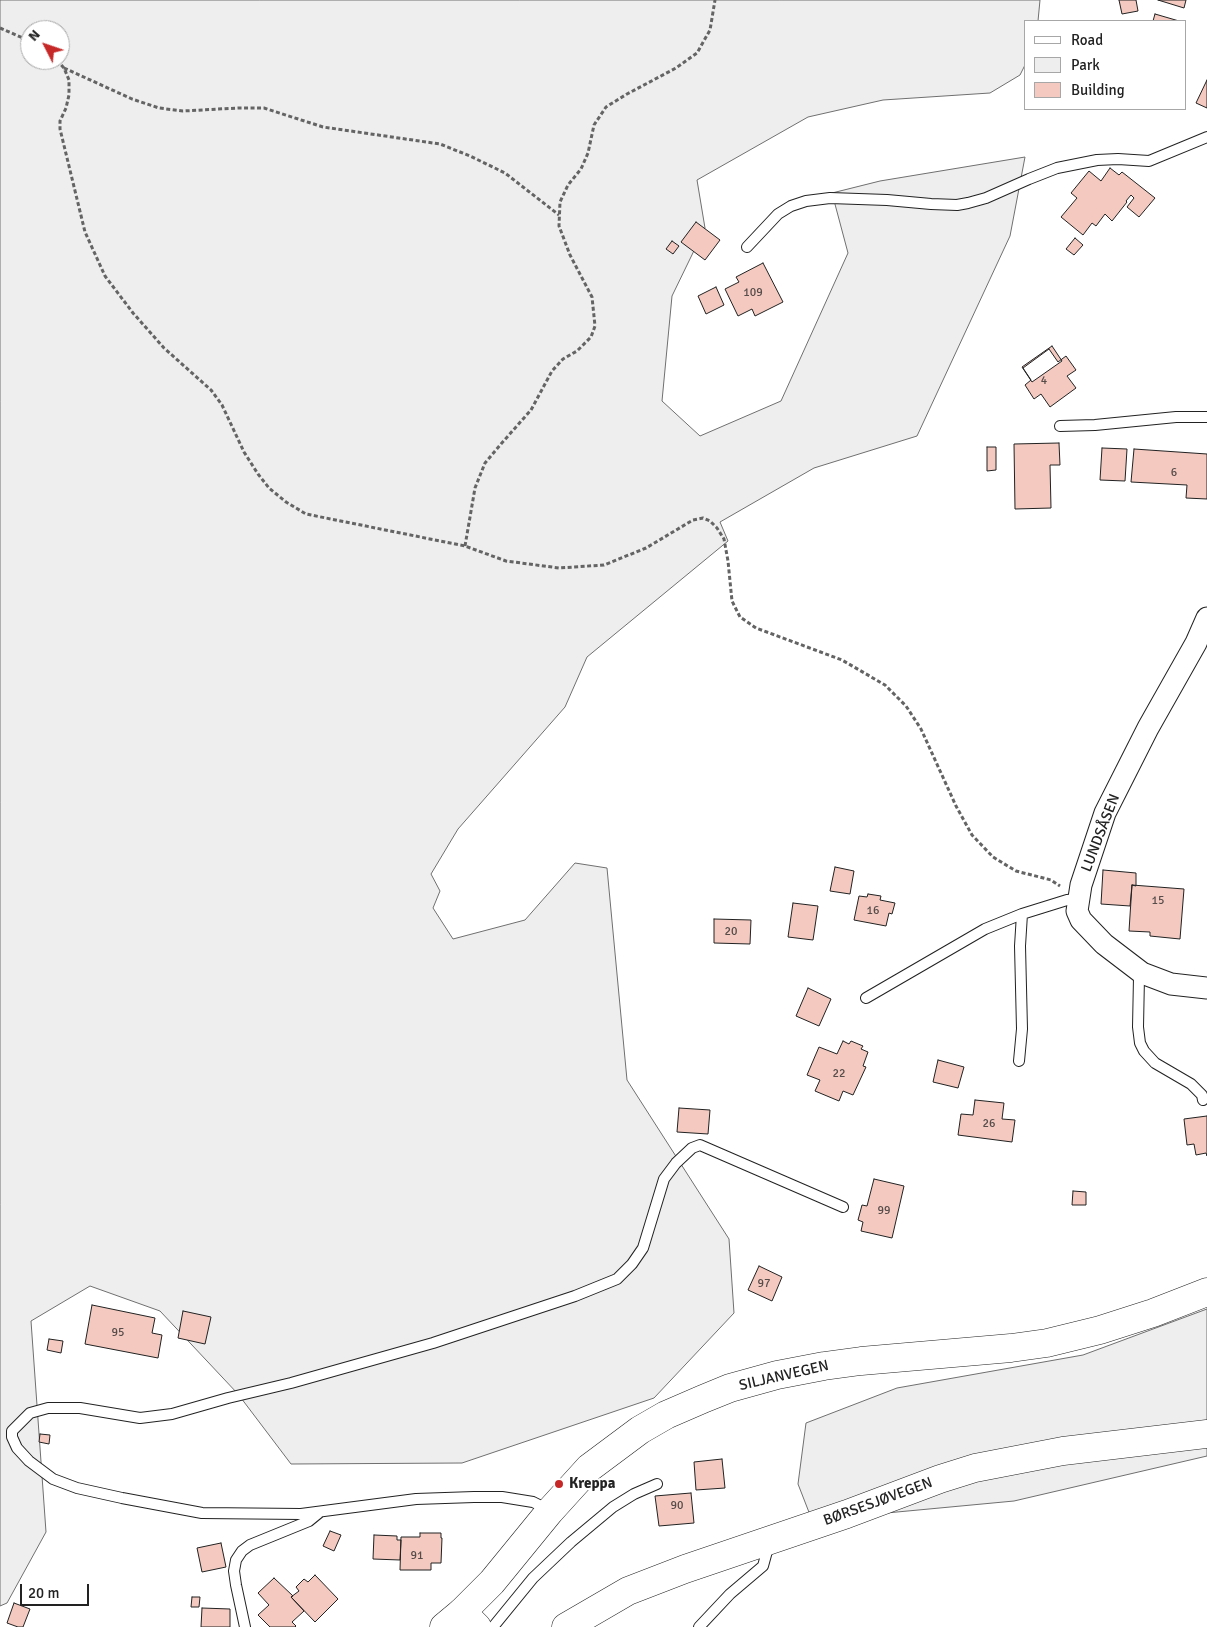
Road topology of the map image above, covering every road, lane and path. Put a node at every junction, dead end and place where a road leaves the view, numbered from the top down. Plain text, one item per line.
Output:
1 (715, 0) edge
2 (0, 28) edge
3 (20, 37) edge
4 (65, 70) edge
5 (68, 70) edge
6 (1207, 137) edge
7 (559, 216) junction
8 (747, 247) dead end
9 (1207, 417) edge
10 (1060, 426) dead end
11 (465, 546) junction
12 (1207, 618) edge
13 (1078, 899) junction
14 (1022, 914) junction
15 (1142, 973) junction
16 (1207, 988) edge
17 (866, 998) dead end
18 (1019, 1061) dead end
19 (1203, 1100) dead end
20 (843, 1206) dead end
21 (1207, 1292) edge
22 (1207, 1434) edge
23 (657, 1484) dead end
24 (550, 1511) junction
25 (320, 1512) junction
26 (769, 1541) junction
27 (461, 1622) edge
28 (245, 1627) edge
29 (493, 1627) edge
30 (566, 1627) edge
31 (699, 1627) edge

1 - 7 path
2 - 3 path
4 - 11 path
5 - 7 path
6 - 8 lane
7 - 11 path
9 - 10 lane
11 - 13 path
12 - 13 street, LUNDSÅSEN
13 - 14 lane
13 - 15 street, LUNDSÅSEN
14 - 17 lane
14 - 18 lane
15 - 16 street, LUNDSÅSEN
15 - 19 lane
20 - 25 lane
21 - 24 main road, SILJANVEGEN
22 - 26 main road, BØRSESJØVEGEN
23 - 29 lane
24 - 25 lane
24 - 27 main road, SILJANVEGEN
25 - 28 lane
26 - 30 main road, BØRSESJØVEGEN
26 - 31 lane

